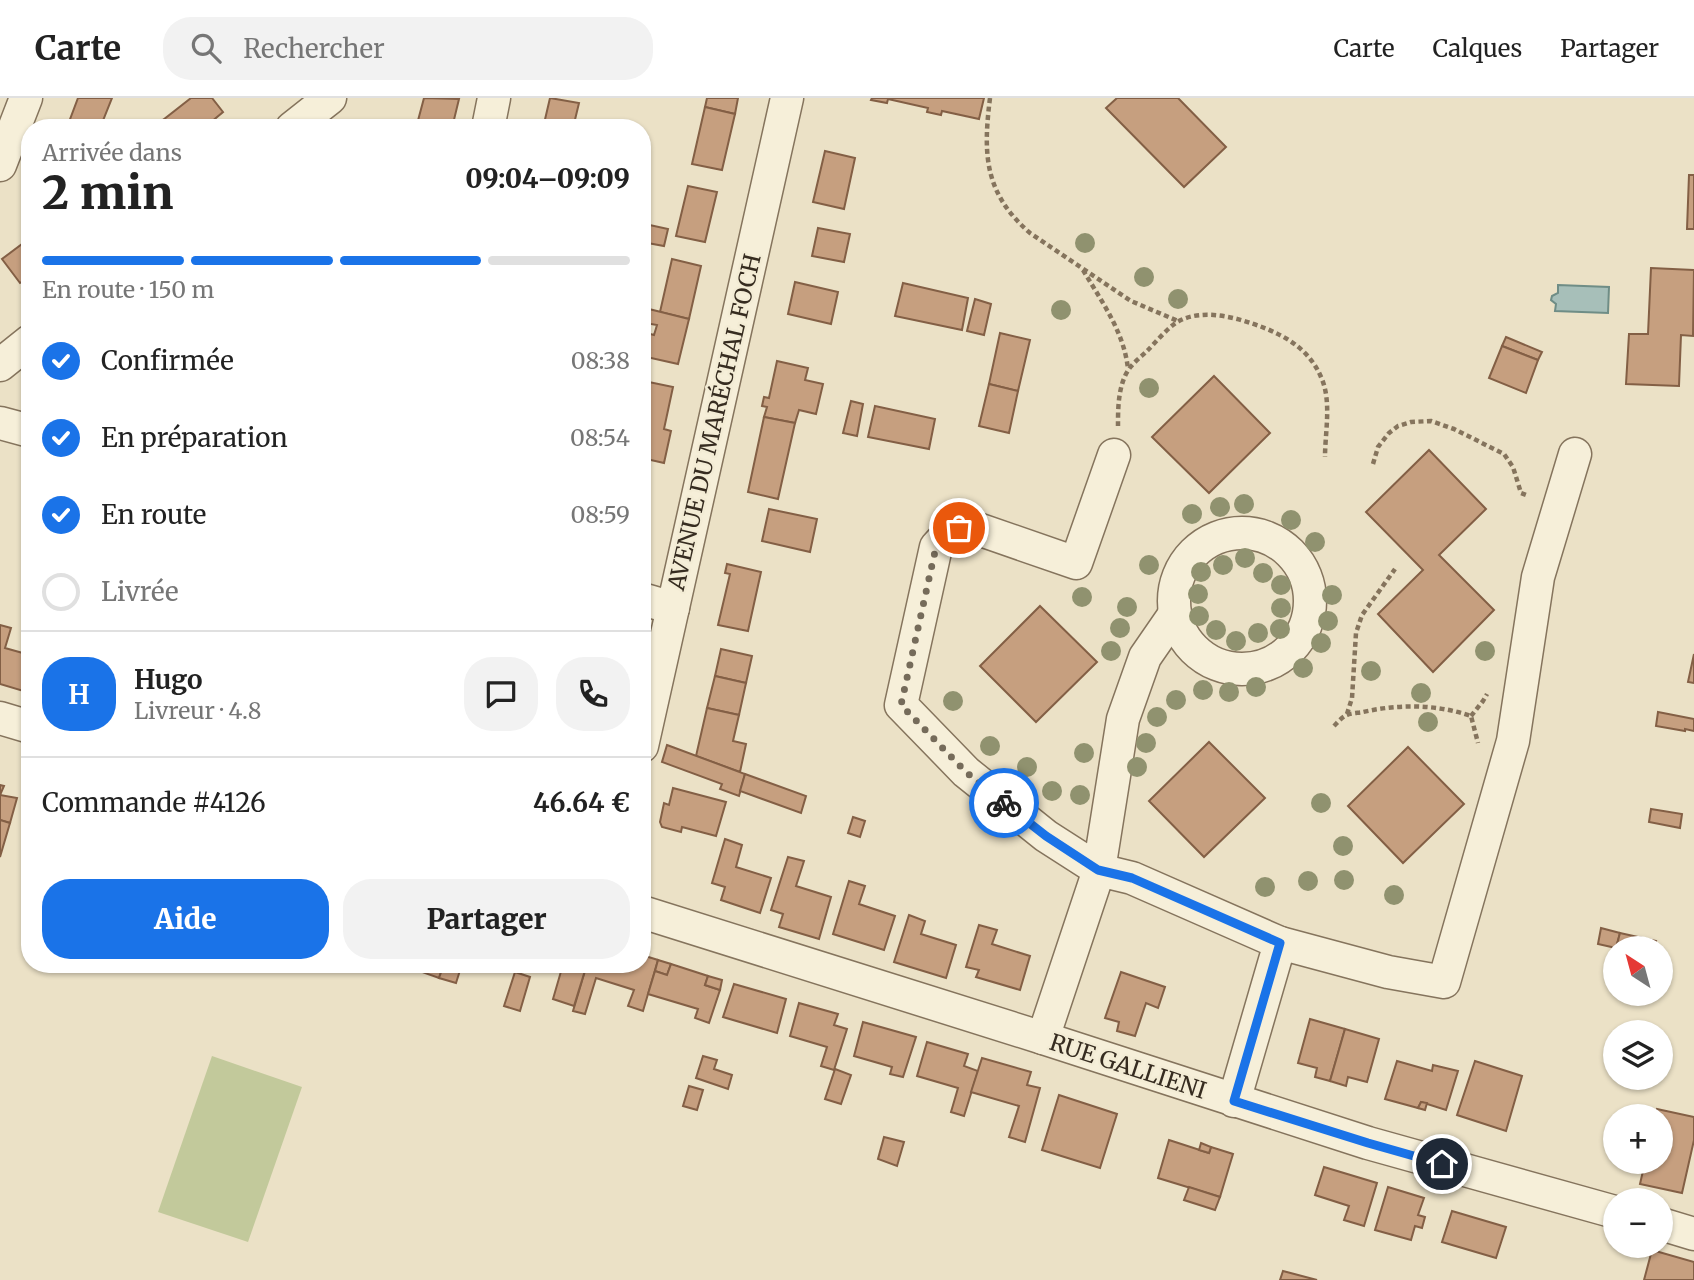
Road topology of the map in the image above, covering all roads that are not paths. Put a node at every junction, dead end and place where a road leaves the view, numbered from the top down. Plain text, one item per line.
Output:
1 (26, 98) edge
2 (330, 98) edge
3 (494, 98) edge
4 (788, 98) edge
5 (303, 119) edge
6 (490, 119) edge
7 (0, 165) edge
8 (21, 348) edge
9 (0, 365) edge
10 (0, 423) edge
11 (21, 429) edge
12 (1575, 454) dead end
13 (1114, 455) road end
14 (651, 602) edge
15 (673, 608) junction
16 (1174, 615) junction
17 (651, 706) edge
18 (0, 718) edge
19 (21, 724) edge
20 (1098, 870) junction
21 (651, 915) edge
22 (1280, 943) junction
23 (1043, 1038) junction
24 (1234, 1101) junction
25 (1603, 1209) edge
26 (1673, 1228) edge
27 (1694, 1234) edge

1 - 7 street
2 - 5 street
3 - 6 street
4 - 15 street, AVENUE DU MARÉCHAL FOCH
8 - 9 street
10 - 11 street
12 - 22 street
13 - 20 street
14 - 15 street
15 - 17 street, AVENUE DU MARÉCHAL FOCH
16 - 16 street
16 - 20 street
18 - 19 street
20 - 22 street
20 - 23 street
21 - 23 street, RUE GALLIENI
22 - 24 street
23 - 24 street, RUE GALLIENI
24 - 25 street, RUE GALLIENI
26 - 27 street

